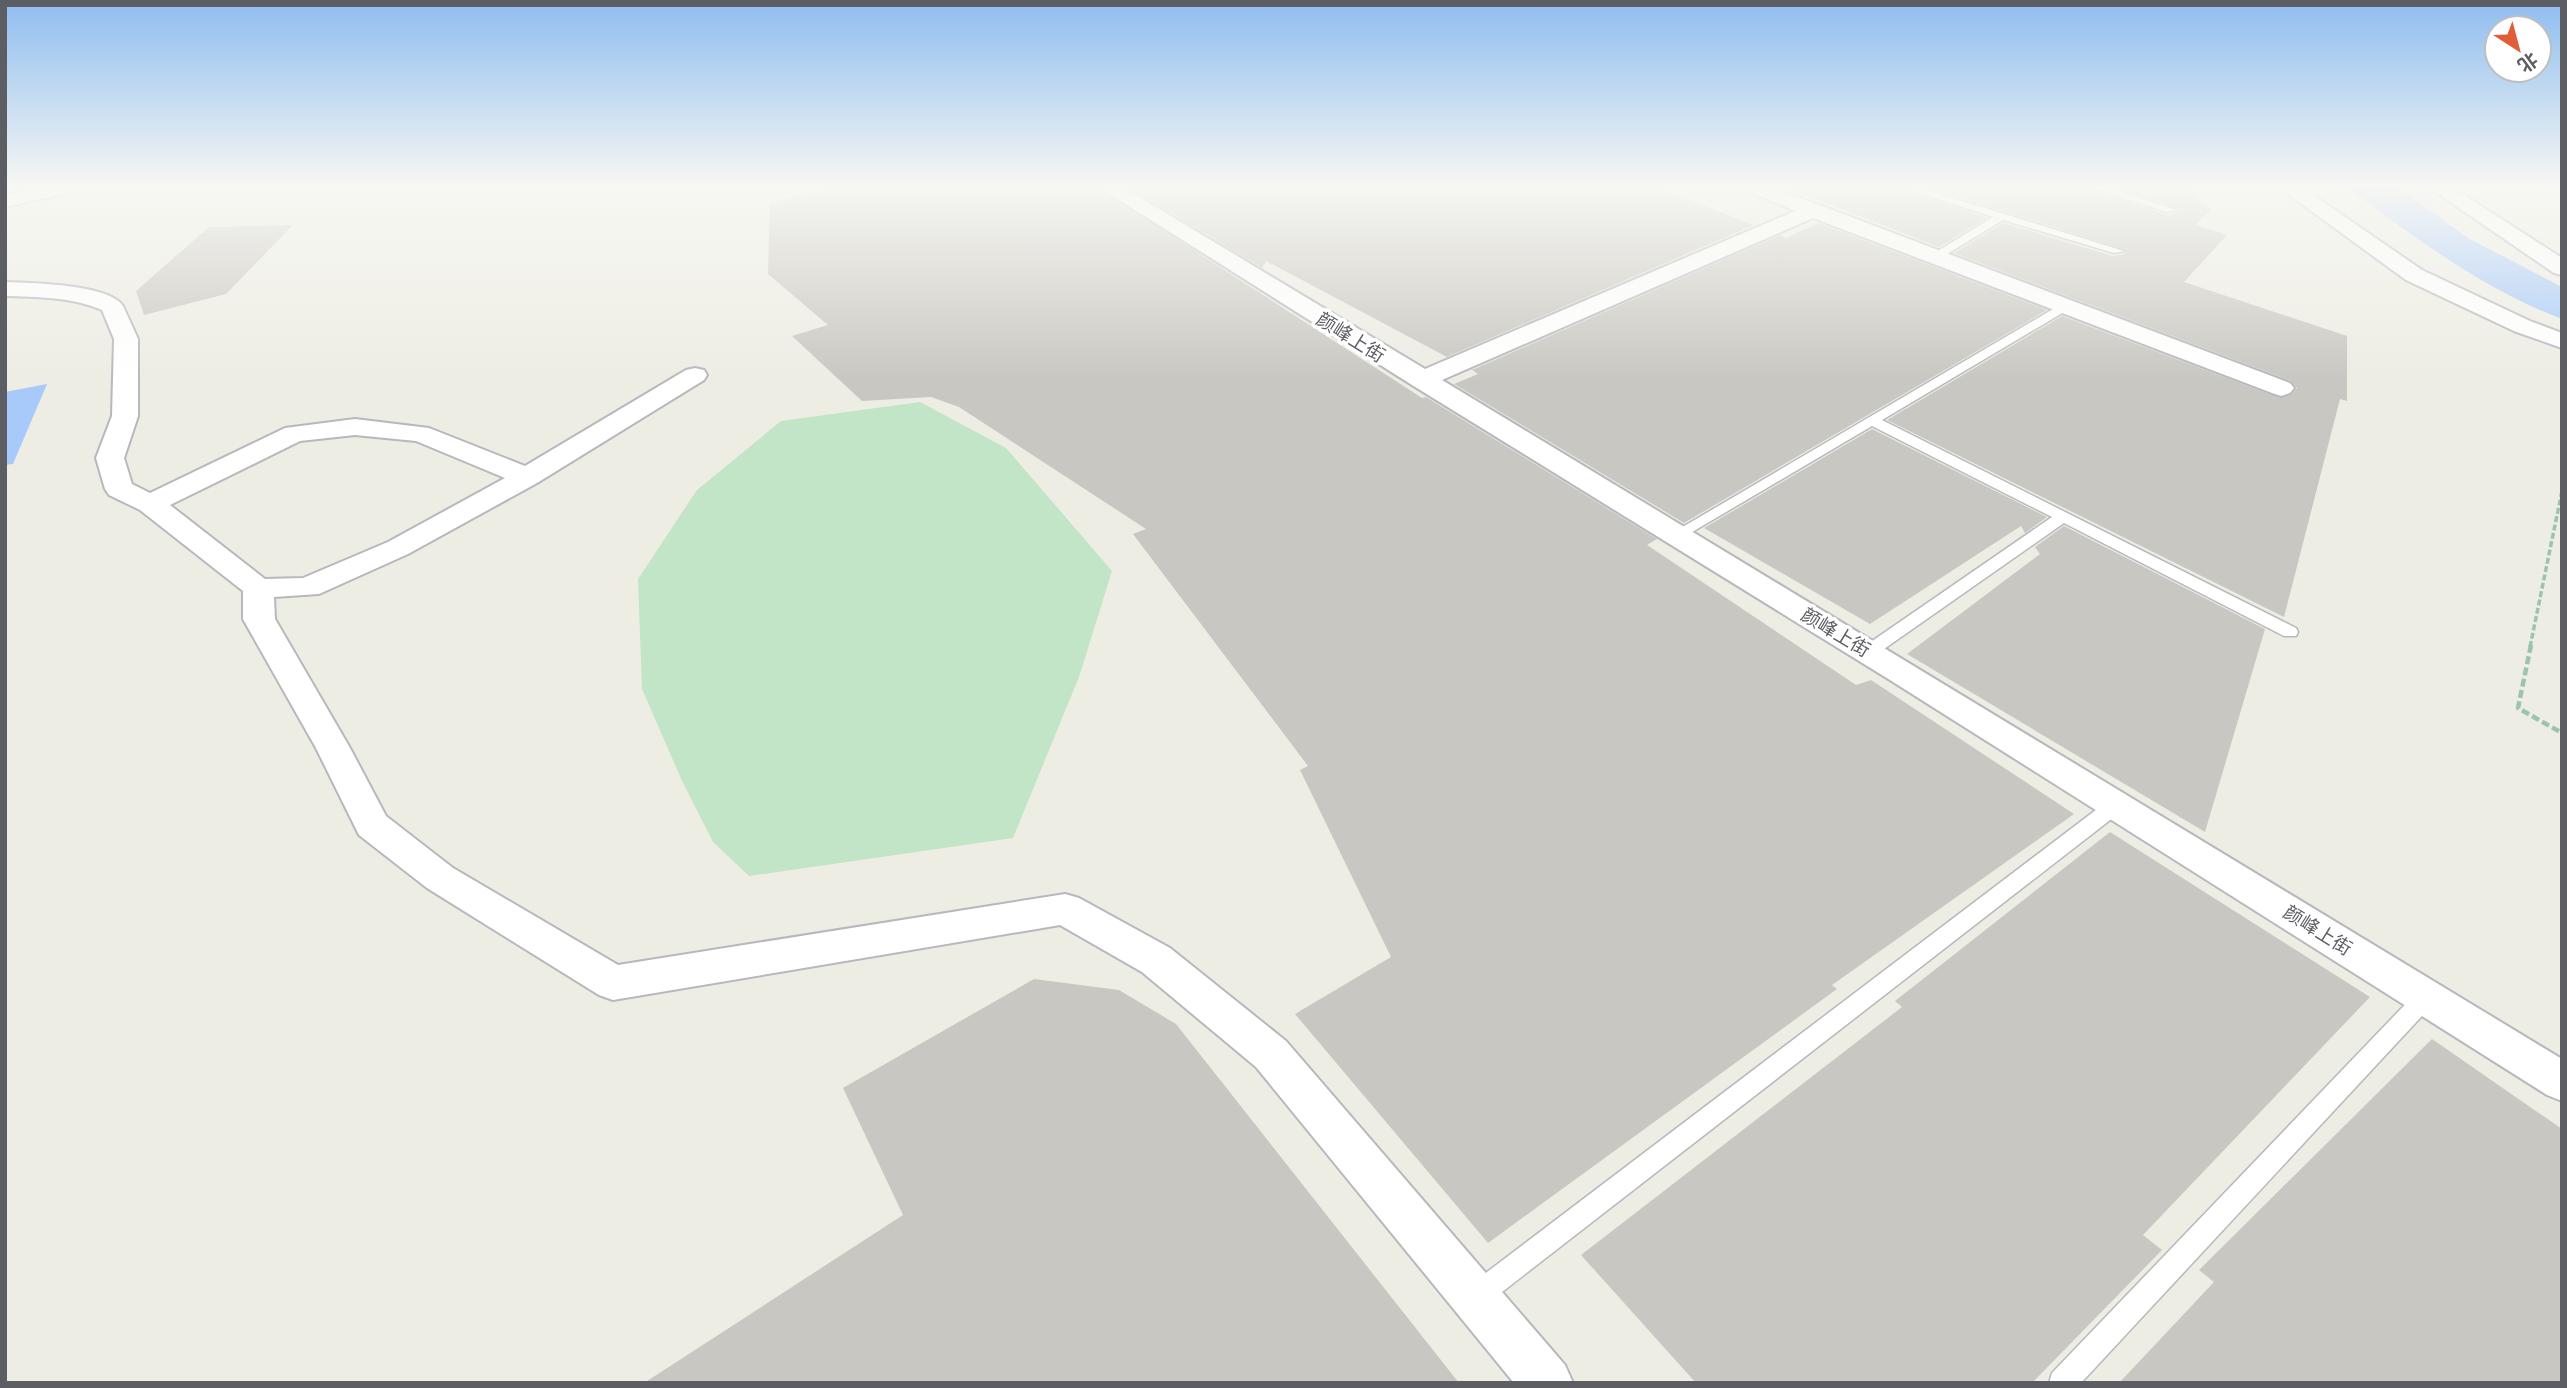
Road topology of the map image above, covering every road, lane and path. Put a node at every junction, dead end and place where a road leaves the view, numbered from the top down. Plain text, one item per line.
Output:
1 (1212, 251) edge
2 (1721, 251) edge
3 (1918, 251) edge
4 (1945, 251) edge
5 (2379, 251) edge
6 (2536, 251) edge
7 (1935, 257) junction
8 (2562, 268) edge
9 (5, 289) edge
10 (2065, 306) junction
11 (2562, 341) edge
12 (695, 374) dead end
13 (1421, 380) junction
14 (2281, 388) dead end
15 (1872, 420) junction
16 (527, 477) junction
17 (2562, 491) edge
18 (150, 503) junction
19 (2063, 517) junction
20 (1677, 535) junction
21 (258, 588) junction
22 (2290, 632) dead end
23 (1868, 652) junction
24 (2562, 733) edge
25 (2116, 805) junction
26 (2426, 997) junction
27 (2562, 1082) edge
28 (1475, 1297) junction
29 (1547, 1383) edge
30 (2062, 1383) edge

1 - 13 street, 颜峰上街
2 - 13 street
3 - 7 street
4 - 7 lane
5 - 11 street
6 - 8 street
7 - 10 street
9 - 18 street
10 - 14 street
10 - 15 lane
12 - 16 street
13 - 20 street, 颜峰上街
15 - 19 lane
15 - 20 lane
16 - 18 street
16 - 21 street
17 - 24 path
18 - 21 street
19 - 22 lane
19 - 23 lane
20 - 23 street, 颜峰上街
21 - 28 street
23 - 25 street, 颜峰上街
25 - 26 street, 颜峰上街
25 - 28 lane
26 - 27 street, 颜峰上街
26 - 30 lane
28 - 29 street

